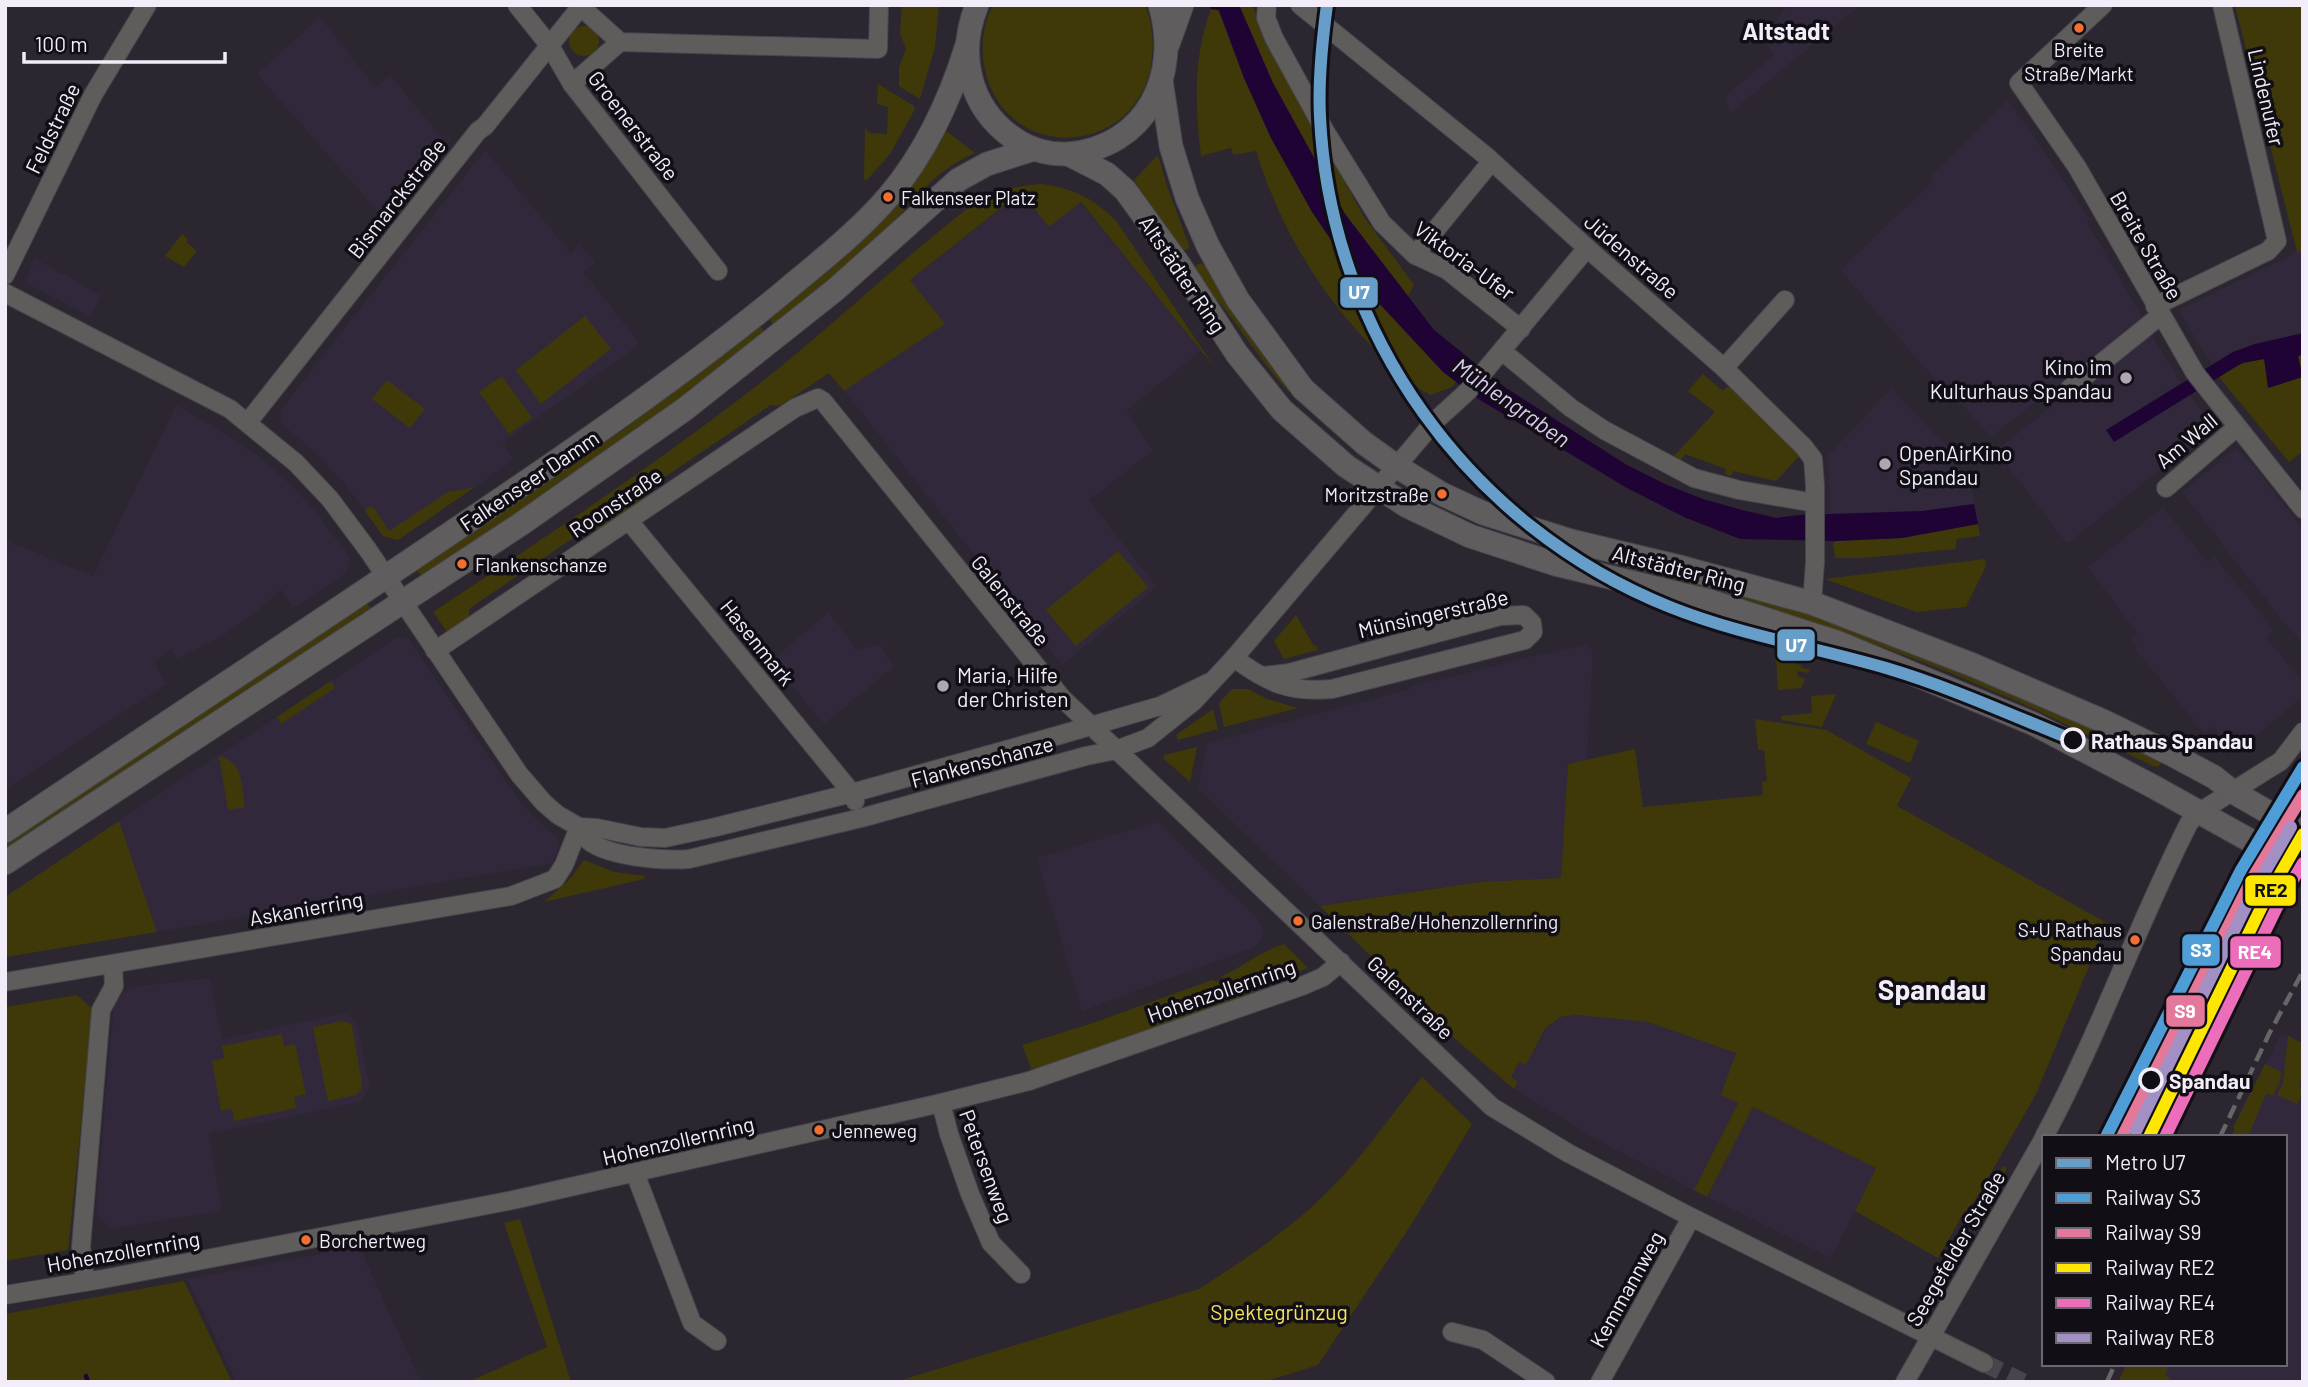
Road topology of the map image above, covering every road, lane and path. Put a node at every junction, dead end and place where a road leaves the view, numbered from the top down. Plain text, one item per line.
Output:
1 (146, 5) edge
2 (517, 5) edge
3 (879, 5) edge
4 (1160, 5) edge
5 (1182, 5) edge
6 (1267, 5) edge
7 (1300, 5) edge
8 (2102, 5) edge
9 (2222, 5) edge
10 (581, 6) edge
11 (974, 9) edge
12 (620, 43) junction
13 (967, 45) junction
14 (550, 46) junction
15 (1166, 51) junction
16 (1161, 80) junction
17 (572, 84) junction
18 (1034, 149) junction
19 (1068, 154) junction
20 (1491, 162) junction
21 (1587, 248) junction
22 (1415, 255) junction
23 (718, 271) dead end
24 (5, 275) edge
25 (5, 293) edge
26 (1785, 300) dead end
27 (2158, 310) junction
28 (1521, 329) junction
29 (1502, 351) junction
30 (1724, 368) junction
31 (2069, 389) dead end
32 (823, 401) joint
33 (248, 422) junction
34 (2237, 427) junction
35 (1396, 466) junction
36 (1378, 488) junction
37 (2166, 488) dead end
38 (1816, 508) junction
39 (2303, 509) edge
40 (629, 521) junction
41 (386, 576) junction
42 (403, 602) junction
43 (1812, 603) junction
44 (435, 651) junction
45 (1234, 658) junction
46 (1263, 676) junction
47 (1210, 682) junction
48 (1089, 725) junction
49 (2303, 732) edge
50 (1116, 750) junction
51 (2233, 792) junction
52 (852, 793) junction
53 (2197, 813) junction
54 (861, 818) junction
55 (579, 827) junction
56 (5, 831) edge
57 (2303, 832) edge
58 (665, 838) junction
59 (670, 861) junction
60 (5, 863) edge
61 (2303, 870) edge
62 (1340, 962) junction
63 (113, 965) junction
64 (5, 982) edge
65 (941, 1104) junction
66 (2045, 1135) edge
67 (2042, 1141) edge
68 (635, 1173) junction
69 (1691, 1218) junction
70 (1021, 1274) dead end
71 (85, 1282) junction
72 (5, 1295) edge
73 (1452, 1332) dead end
74 (1930, 1337) junction
75 (717, 1341) dead end
76 (1984, 1363) tunnel mouth
77 (1546, 1382) edge
78 (1600, 1382) edge
79 (1905, 1382) edge

1 - 24 street, Feldstraße
2 - 14 street, Groenerstraße
3 - 12 street
4 - 15 main road
5 - 15 main road
6 - 22 street, Viktoria-Ufer
7 - 20 street, Jüdenstraße
8 - 27 street, Breite Straße
9 - 27 street, Lindenufer
10 - 12 street
10 - 14 street, Bismarckstraße
11 - 13 main road
12 - 17 street
13 - 18 main road
13 - 41 main road, Falkenseer Damm
14 - 17 street, Groenerstraße
14 - 33 street, Bismarckstraße
15 - 16 main road
16 - 19 main road
16 - 35 main road, Altstädter Ring
17 - 23 street, Groenerstraße
18 - 19 main road
18 - 42 main road, Falkenseer Damm
19 - 36 main road, Altstädter Ring
20 - 21 street, Jüdenstraße
20 - 22 street
21 - 28 street
21 - 30 street, Jüdenstraße
22 - 28 street, Viktoria-Ufer
25 - 33 street, Flankenschanze
26 - 30 street
27 - 31 street
27 - 34 street, Breite Straße
28 - 29 street
29 - 35 street
29 - 38 street
30 - 38 street, Jüdenstraße
32 - 40 street, Roonstraße
32 - 48 street, Galenstraße
33 - 41 street, Flankenschanze
34 - 37 street, Am Wall
34 - 39 street, Breite Straße
35 - 36 street
35 - 43 main road, Altstädter Ring
36 - 45 street
36 - 53 main road, Altstädter Ring
38 - 43 street, Jüdenstraße
40 - 44 street, Roonstraße
40 - 52 street, Hasenmark
41 - 42 street, Flankenschanze
41 - 56 main road, Falkenseer Damm
42 - 44 street, Flankenschanze
42 - 60 main road, Falkenseer Damm
43 - 51 main road, Altstädter Ring
44 - 55 street, Flankenschanze
45 - 46 street, Münsingerstraße
45 - 47 street
46 - 46 street, Münsingerstraße
47 - 48 street
47 - 50 street
48 - 50 street, Galenstraße
48 - 52 street, Flankenschanze
49 - 51 street, Seegefelder Straße
50 - 54 street, Flankenschanze
50 - 62 street, Galenstraße
51 - 53 street, Seegefelder Straße
51 - 57 main road, Altstädter Ring
52 - 54 street
52 - 58 street, Flankenschanze
53 - 61 main road, Altstädter Ring
53 - 66 street, Seegefelder Straße
54 - 59 street, Flankenschanze
55 - 58 street, Flankenschanze
55 - 59 street, Flankenschanze
55 - 63 street, Askanierring
58 - 59 street
62 - 65 street, Hohenzollernring
62 - 69 street, Galenstraße
63 - 64 street, Askanierring
63 - 71 street
65 - 68 street, Hohenzollernring
65 - 70 street, Petersenweg
67 - 74 street, Seegefelder Straße
68 - 71 street, Hohenzollernring
68 - 75 street
69 - 74 street, Galenstraße
69 - 78 street, Kemmannweg
71 - 72 street, Hohenzollernring
73 - 77 street
74 - 76 street, Galenstraße
74 - 79 street, Seegefelder Straße

